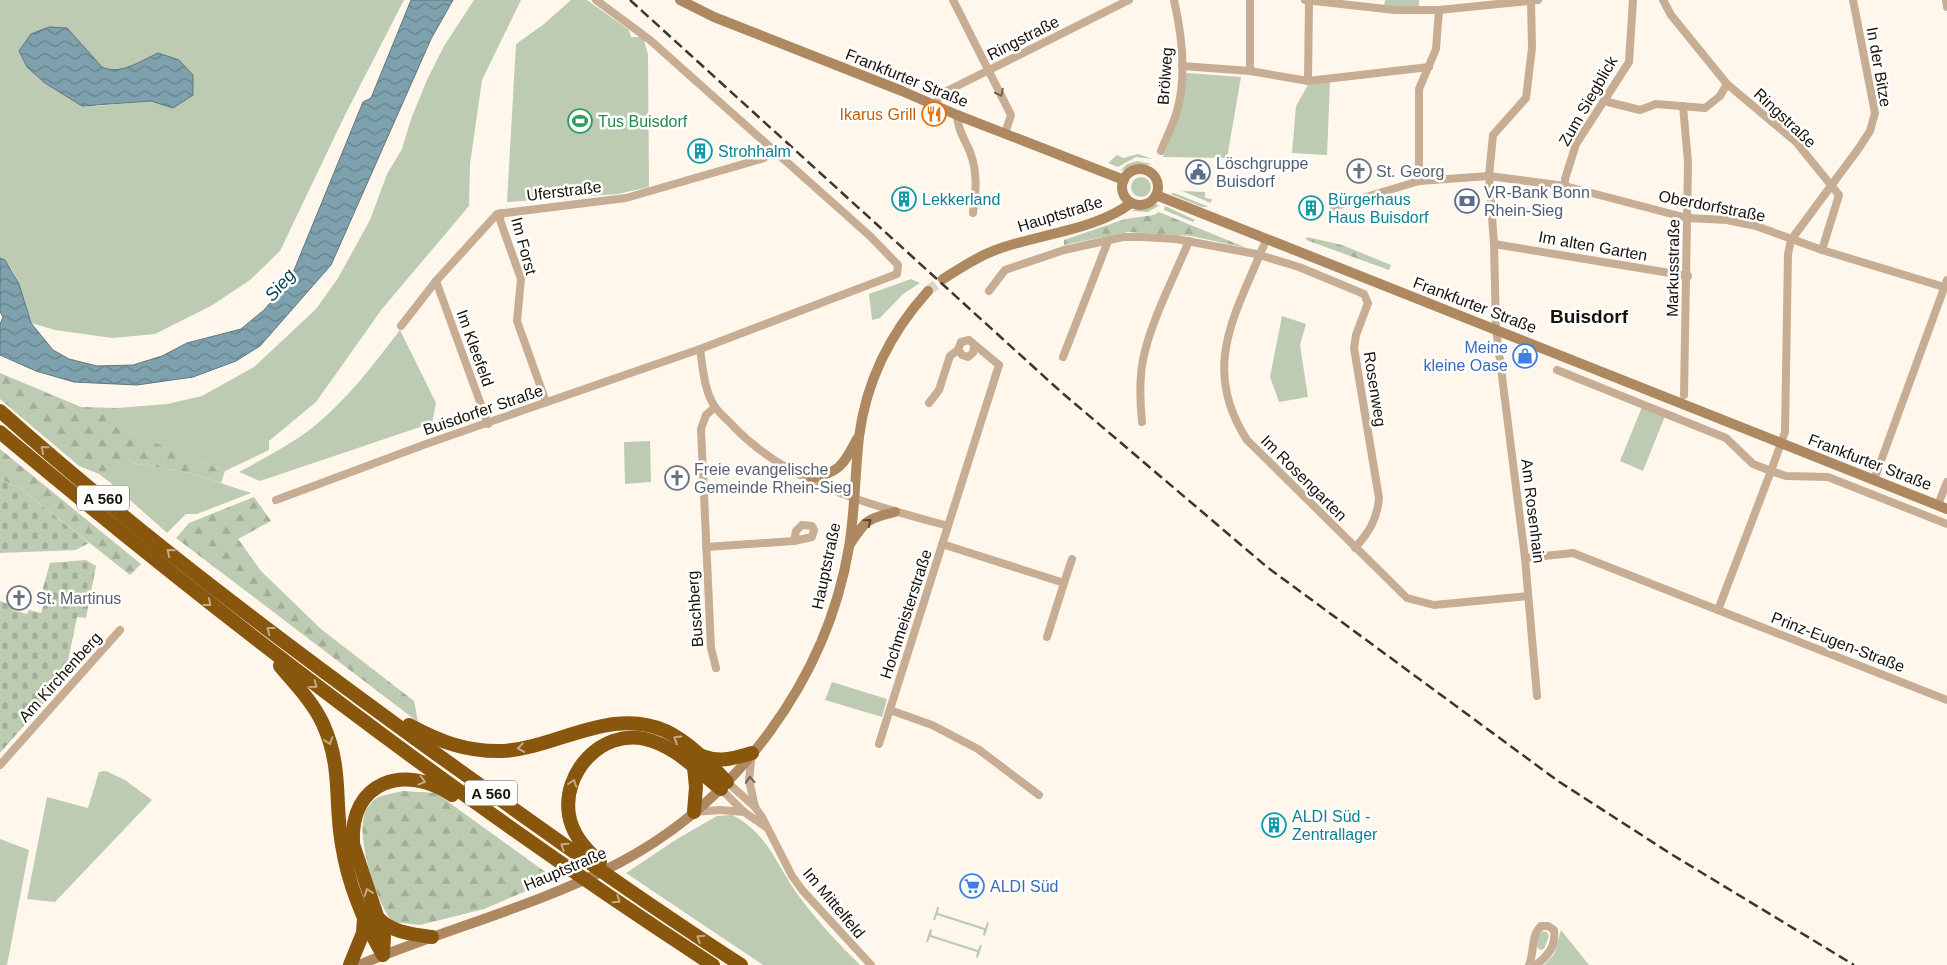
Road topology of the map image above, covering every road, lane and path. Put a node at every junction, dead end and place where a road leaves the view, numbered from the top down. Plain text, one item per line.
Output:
1 (596, 0) edge
2 (680, 0) edge
3 (953, 0) edge
4 (1129, 0) edge
5 (1174, 0) edge
6 (1250, 0) edge
7 (1531, 0) edge
8 (1538, 0) edge
9 (1633, 0) edge
10 (1663, 0) edge
11 (1853, 0) edge
12 (1946, 0) edge
13 (1307, 1) edge
14 (1947, 7) edge
15 (1439, 10) junction
16 (1182, 66) junction
17 (1429, 67) junction
18 (990, 71) junction
19 (1250, 71) junction
20 (1308, 81) junction
21 (1727, 84) junction
22 (1604, 101) junction
23 (935, 106) junction
24 (1684, 106) junction
25 (956, 115) junction
26 (1005, 133) junction
27 (773, 149) junction
28 (1161, 151) dead end
29 (1489, 176) junction
30 (1124, 180) junction
31 (1419, 181) junction
32 (1565, 186) junction
33 (1830, 186) junction
34 (1156, 196) junction
35 (1131, 203) junction
36 (1333, 207) dead end
37 (501, 212) junction
38 (973, 213) dead end
39 (1687, 218) junction
40 (1266, 240) junction
41 (1792, 240) junction
42 (1108, 241) junction
43 (1189, 241) junction
44 (1494, 244) junction
45 (1822, 250) junction
46 (1260, 256) junction
47 (1688, 276) junction
48 (943, 279) tunnel mouth
49 (1947, 280) edge
50 (436, 281) junction
51 (989, 291) dead end
52 (1944, 291) edge
53 (928, 292) tunnel mouth
54 (401, 326) dead end
55 (1496, 329) junction
56 (974, 347) junction
57 (700, 349) junction
58 (958, 350) junction
59 (1063, 357) dead end
60 (999, 365) junction
61 (1009, 365) dead end
62 (1557, 370) dead end
63 (1684, 395) dead end
64 (546, 402) junction
65 (930, 403) dead end
66 (715, 407) junction
67 (0, 411) edge
68 (1142, 422) dead end
69 (488, 424) junction
70 (0, 432) edge
71 (860, 434) junction
72 (1781, 444) junction
73 (1771, 471) junction
74 (808, 479) junction
75 (1874, 480) junction
76 (1947, 482) edge
77 (853, 498) junction
78 (276, 500) dead end
79 (1942, 507) edge
80 (895, 512) junction
81 (1947, 524) edge
82 (948, 526) junction
83 (794, 541) dead end
84 (942, 544) junction
85 (849, 545) junction
86 (706, 547) junction
87 (1355, 548) junction
88 (1526, 558) junction
89 (1072, 559) dead end
90 (1064, 583) junction
91 (1528, 596) junction
92 (1718, 610) junction
93 (120, 630) dead end
94 (1047, 637) dead end
95 (261, 644) junction
96 (716, 668) dead end
97 (350, 692) junction
98 (1538, 696) dead end
99 (1947, 700) edge
100 (890, 710) junction
101 (879, 744) dead end
102 (752, 753) junction
103 (698, 762) junction
104 (0, 765) edge
105 (724, 785) junction
106 (1039, 795) dead end
107 (754, 808) junction
108 (694, 812) junction
109 (744, 812) junction
110 (505, 823) junction
111 (766, 827) junction
112 (633, 893) junction
113 (364, 917) junction
114 (378, 919) junction
115 (432, 937) junction
116 (384, 960) edge
117 (350, 965) edge
118 (359, 965) edge
119 (713, 965) edge
120 (741, 965) edge
121 (872, 965) edge
122 (1529, 965) edge
123 (1536, 965) edge

1 - 27 street
2 - 23 main road, Frankfurter Straße
3 - 18 street
4 - 18 street, Ringstraße
5 - 16 street, Brölweg
6 - 19 street
7 - 8 street
7 - 15 street
7 - 29 street, Am Rosenhain
9 - 22 street, Zum Siegblick
10 - 21 street, Ringstraße
11 - 33 street, In der Bitze
12 - 14 street
13 - 15 street
13 - 20 street
15 - 17 street
16 - 19 street
16 - 28 street, Brölweg
17 - 20 street
17 - 31 street
18 - 23 street, Ringstraße
18 -> 26 street
19 - 20 street
21 - 24 street
21 - 33 street, Ringstraße
22 - 24 street
22 - 32 street, Zum Siegblick
23 - 25 main road, Frankfurter Straße
24 - 39 street, Markusstraße
25 - 26 main road, Frankfurter Straße
25 - 38 street
26 - 30 main road, Frankfurter Straße
27 - 37 street, Uferstraße
27 - 57 street, Buisdorfer Straße
29 - 31 street, Oberdorfstraße
29 - 32 street, Oberdorfstraße
29 - 44 street, Am Rosenhain
30 - 34 main road
30 - 35 main road
31 - 36 street, Oberdorfstraße
32 - 39 street, Oberdorfstraße
33 - 41 street
33 - 45 street
34 - 35 main road
34 - 40 main road, Frankfurter Straße
35 - 48 main road, Hauptstraße
37 - 50 street
37 - 64 street, Im Forst
39 - 41 street, Oberdorfstraße
39 - 47 street, Markusstraße
40 - 46 street, Im Rosengarten
40 - 55 main road, Frankfurter Straße
41 - 45 street, Oberdorfstraße
41 - 72 street
42 - 43 street, Rosenweg
42 - 51 street, Rosenweg
42 - 59 street
43 - 46 street, Rosenweg
43 - 68 street
44 - 47 street, Im alten Garten
44 - 55 street, Am Rosenhain
45 - 52 street, Oberdorfstraße
46 - 87 street, Im Rosengarten
46 - 87 street, Rosenweg
47 - 63 street, Markusstraße
49 - 52 street
50 - 54 street
50 - 69 street, Im Kleefeld
52 - 75 street
53 - 71 main road, Hauptstraße
55 - 72 main road, Frankfurter Straße
55 - 88 street, Am Rosenhain
56 - 58 street
56 - 58 street
56 - 60 street
57 - 64 street, Buisdorfer Straße
57 - 66 street
58 - 65 street
60 - 61 street
60 - 82 street, Hochmeisterstraße
62 - 73 street, Frankfurter Straße
64 - 69 street, Buisdorfer Straße
66 - 74 street
66 - 86 street, Buschberg
97 -> 67 highway, A 560
69 - 78 street, Buisdorfer Straße
70 -> 95 highway, A 560
71 - 74 main road
71 - 77 main road, Hauptstraße
72 - 73 street
72 - 75 main road, Frankfurter Straße
73 - 81 street, Frankfurter Straße
73 - 92 street
74 - 77 street
75 - 79 main road, Frankfurter Straße
76 - 79 street
77 - 80 street
77 - 85 main road, Hauptstraße
80 - 82 street
85 -> 80 main road
82 - 84 street, Hochmeisterstraße
83 - 86 street, Buschberg
84 - 90 street
84 - 100 street, Hochmeisterstraße
85 - 102 main road, Hauptstraße
86 - 96 street, Buschberg
87 - 91 street, Im Rosengarten
88 - 91 street, Am Rosenhain
88 - 92 street, Prinz-Eugen-Straße
89 - 90 street
90 - 94 street
91 - 98 street, Am Rosenhain
92 - 99 street, Prinz-Eugen-Straße
93 - 104 street, Am Kirchenberg
95 -> 110 highway, A 560
95 -> 113 highway
103 -> 97 highway
112 -> 97 highway, A 560
100 - 101 street, Hochmeisterstraße
100 - 106 street
102 - 103 highway
102 - 105 main road, Hauptstraße
107 -> 102 street
103 - 105 highway
103 - 108 highway
112 -> 103 highway
105 - 107 street, Im Mittelfeld
105 - 108 main road, Hauptstraße
105 - 109 street, Im Mittelfeld
107 - 111 street, Im Mittelfeld
108 - 109 street, Im Mittelfeld
108 - 115 main road, Hauptstraße
109 - 111 street, Im Mittelfeld
114 -> 110 highway
110 -> 119 highway, A 560
111 - 121 street, Im Mittelfeld
120 -> 112 highway, A 560
113 - 116 highway
113 - 117 highway
114 - 115 highway
114 - 116 highway
115 - 116 main road, Hauptstraße
116 - 118 main road, Hauptstraße
122 - 123 street

